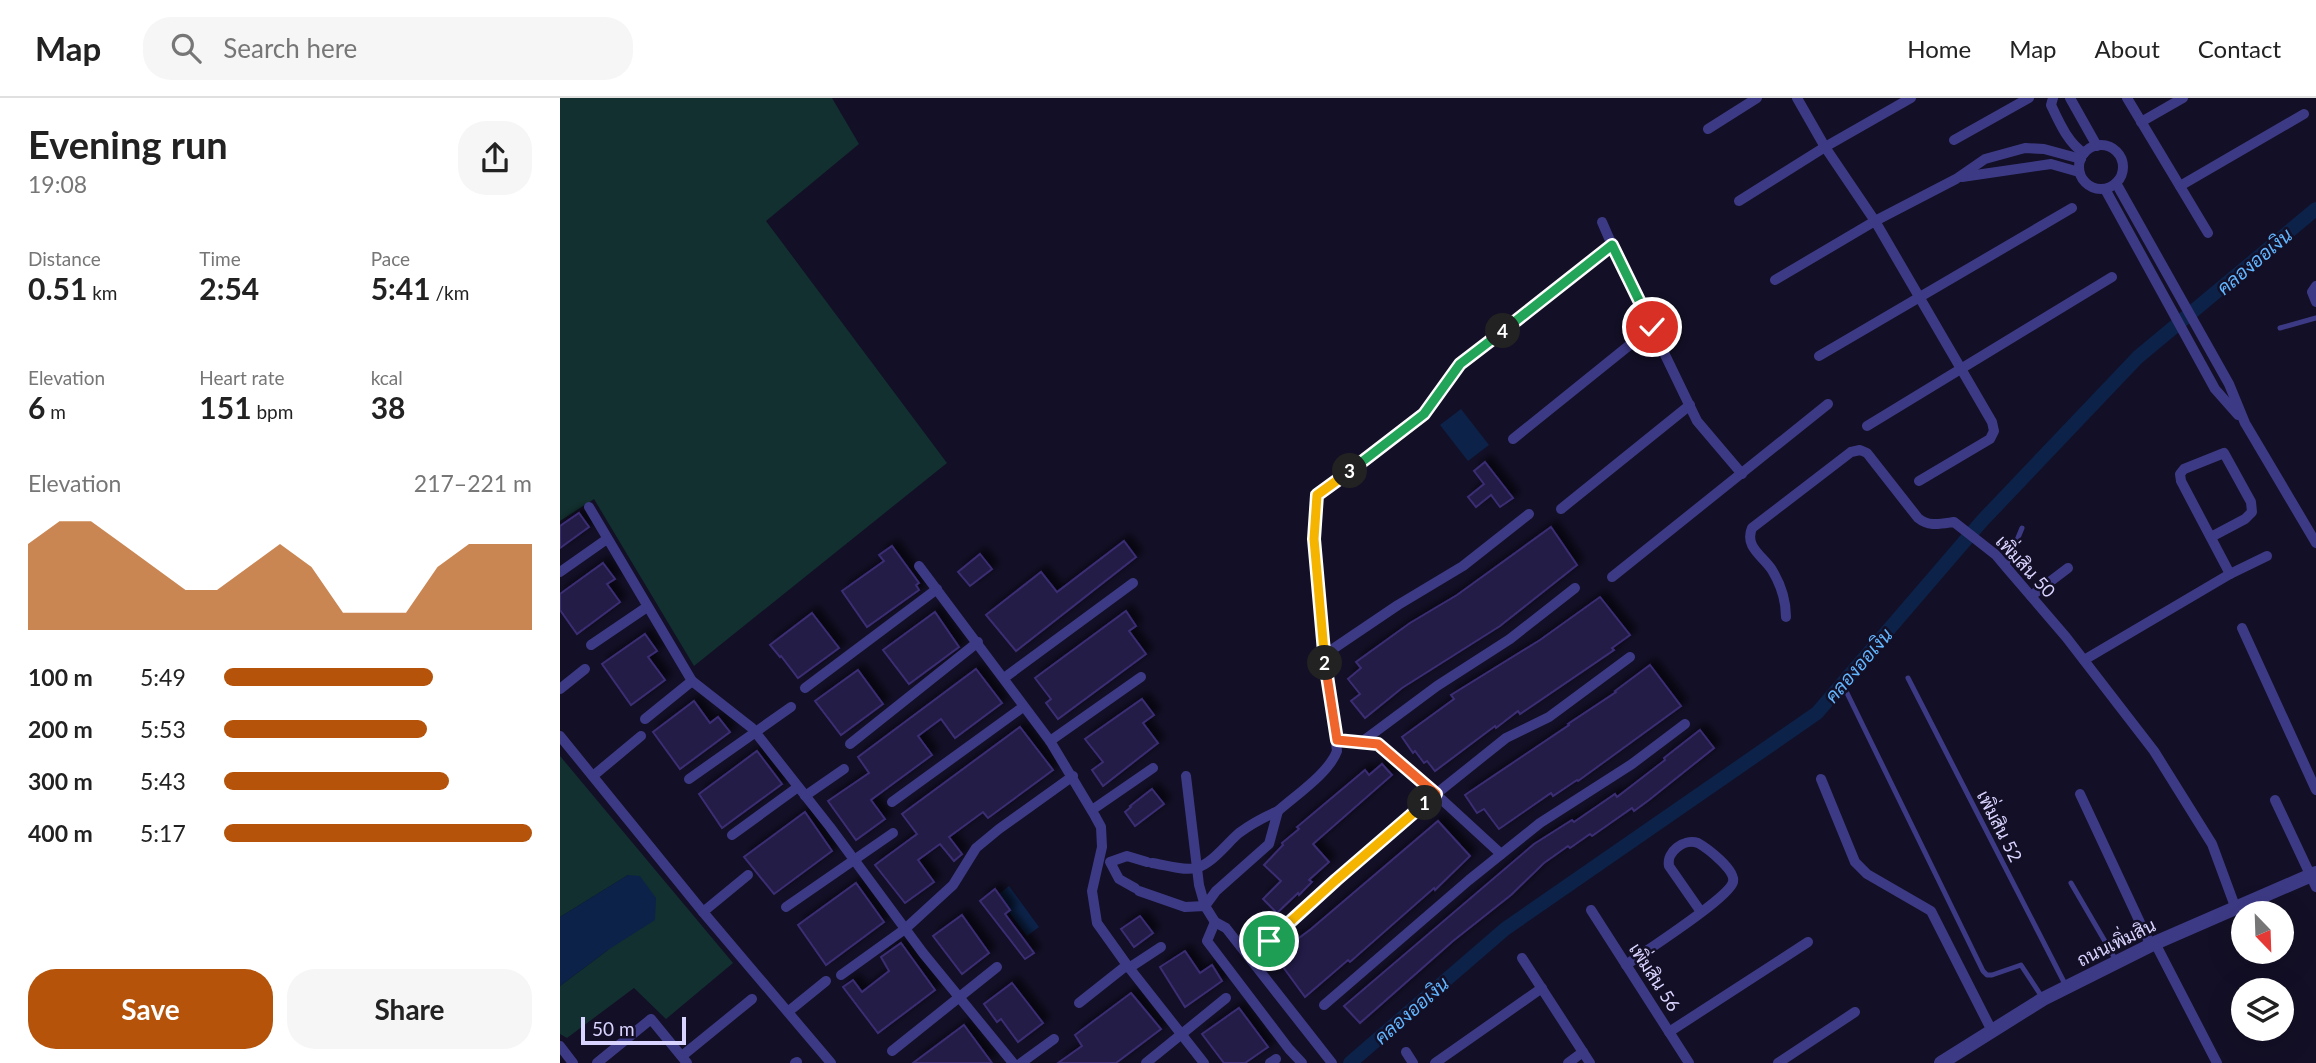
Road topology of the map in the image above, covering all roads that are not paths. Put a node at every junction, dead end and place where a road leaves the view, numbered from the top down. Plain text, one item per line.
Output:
1 (1756, 98) edge
2 (1797, 98) edge
3 (1911, 98) edge
4 (2029, 98) edge
5 (2053, 98) edge
6 (2070, 98) edge
7 (2127, 98) edge
8 (2183, 98) edge
9 (2304, 114) dead end
10 (2141, 122) junction
11 (1708, 129) dead end
12 (1954, 140) dead end
13 (1825, 146) junction
14 (2097, 146) junction
15 (2082, 156) junction
16 (2079, 172) junction
17 (1956, 178) junction
18 (2110, 186) junction
19 (2180, 186) junction
20 (1739, 201) dead end
21 (2072, 208) dead end
22 (1875, 221) junction
23 (1602, 222) dead end
24 (2208, 233) dead end
25 (1612, 245) junction
26 (2112, 277) dead end
27 (1775, 280) dead end
28 (2316, 286) edge
29 (1919, 296) junction
30 (2316, 302) edge
31 (2316, 318) edge
32 (1652, 327) junction
33 (2280, 328) dead end
34 (1819, 356) dead end
35 (1961, 369) junction
36 (1828, 404) dead end
37 (1690, 405) junction
38 (2245, 423) junction
39 (1867, 426) dead end
40 (1513, 439) dead end
41 (1742, 474) junction
42 (1919, 481) dead end
43 (589, 507) dead end
44 (1561, 509) dead end
45 (1529, 514) dead end
46 (2022, 528) dead end
47 (2211, 537) junction
48 (607, 539) junction
49 (2316, 543) edge
50 (2267, 556) dead end
51 (919, 566) dead end
52 (2007, 567) junction
53 (2068, 568) dead end
54 (560, 572) edge
55 (2230, 574) junction
56 (1612, 577) dead end
57 (1133, 583) dead end
58 (1575, 588) dead end
59 (937, 589) junction
60 (2031, 596) junction
61 (647, 607) junction
62 (1786, 617) dead end
63 (2242, 628) dead end
64 (978, 642) junction
65 (591, 645) dead end
66 (1324, 654) junction
67 (1630, 657) dead end
68 (2084, 660) junction
69 (585, 669) dead end
70 (1140, 677) dead end
71 (1004, 678) junction
72 (1908, 678) dead end
73 (692, 681) junction
74 (805, 688) dead end
75 (560, 689) edge
76 (1847, 693) dead end
77 (792, 707) dead end
78 (1023, 707) junction
79 (645, 719) dead end
80 (1685, 724) dead end
81 (756, 733) junction
82 (560, 736) edge
83 (641, 736) dead end
84 (1337, 740) junction
85 (1050, 741) junction
86 (1363, 741) junction
87 (850, 744) dead end
88 (1153, 768) dead end
89 (844, 769) dead end
90 (593, 776) junction
91 (1073, 776) junction
92 (1186, 776) dead end
93 (689, 779) dead end
94 (1821, 779) dead end
95 (798, 787) junction
96 (2316, 790) edge
97 (1436, 794) junction
98 (2080, 794) dead end
99 (806, 796) junction
100 (2275, 800) dead end
101 (892, 802) dead end
102 (1092, 810) junction
103 (1278, 811) junction
104 (893, 832) dead end
105 (732, 835) dead end
106 (1501, 854) junction
107 (854, 860) junction
108 (1104, 861) junction
109 (1197, 868) junction
110 (748, 875) dead end
111 (2314, 878) edge
112 (2071, 883) dead end
113 (2232, 901) edge
114 (2255, 901) edge
115 (1205, 906) junction
116 (786, 907) dead end
117 (1591, 910) dead end
118 (2231, 911) edge
119 (703, 912) junction
120 (1701, 912) junction
121 (1215, 922) junction
122 (905, 929) junction
123 (1269, 941) dead end
124 (1808, 942) dead end
125 (2153, 944) junction
126 (1161, 947) dead end
127 (1522, 957) dead end
128 (2118, 962) junction
129 (1626, 965) junction
130 (997, 967) dead end
131 (1128, 967) junction
132 (841, 975) dead end
133 (826, 981) dead end
134 (1542, 988) junction
135 (2067, 988) junction
136 (957, 997) junction
137 (1226, 998) dead end
138 (752, 999) dead end
139 (2043, 999) junction
140 (1079, 1003) dead end
141 (1324, 1004) dead end
142 (789, 1011) junction
143 (1855, 1012) dead end
144 (1992, 1031) junction
145 (1669, 1032) junction
146 (1183, 1033) junction
147 (1054, 1039) dead end
148 (560, 1046) edge
149 (892, 1051) dead end
150 (1406, 1052) dead end
151 (1583, 1052) junction
152 (1329, 1059) edge
153 (684, 1060) edge
154 (1948, 1061) edge
155 (573, 1063) edge
156 (597, 1063) edge
157 (831, 1063) edge
158 (1013, 1063) edge
159 (1021, 1063) edge
160 (1146, 1063) edge
161 (1204, 1063) edge
162 (1302, 1063) edge
163 (1413, 1063) edge
164 (1435, 1063) edge
165 (1568, 1063) edge
166 (1590, 1063) edge
167 (1689, 1063) edge
168 (1778, 1063) edge
169 (2217, 1063) edge

1 - 11 street
2 - 13 street
3 - 13 street
4 - 12 street
5 - 15 street
6 - 14 street
7 - 10 street
8 - 10 street
9 - 19 street
10 - 19 street
13 - 20 street
13 - 22 street
14 - 15 street
14 - 18 street
15 - 16 street
15 - 17 street
16 - 17 street
16 - 18 street
17 - 22 street
18 - 38 street
18 - 38 street
19 - 24 street
21 - 29 street
22 - 27 street
22 - 29 street
23 - 25 street
25 - 32 street
25 - 66 street
26 - 35 street
28 - 30 street
29 - 34 street
29 - 35 street
31 - 33 lane
32 - 37 street
32 - 40 street
35 - 39 street
35 - 42 street
36 - 41 street
37 - 41 street
37 - 44 street
38 - 49 street
41 - 56 street
43 - 48 street
45 - 66 street
46 - 52 lane
47 - 47 street
47 - 55 street
48 - 54 street
48 - 61 street
50 - 55 street
51 - 59 street
52 - 60 street, เพิ่มสิน 50
52 - 62 street, เพิ่มสิน 50
53 - 60 street
55 - 68 street
57 - 71 street
58 - 86 street
59 - 64 street
59 - 74 street
60 - 68 street, เพิ่มสิน 50
61 - 65 street
61 - 73 street
63 - 96 street
64 - 71 street
64 - 87 street
66 - 84 street
67 - 97 street
68 - 113 street, เพิ่มสิน 50
69 - 75 street
70 - 85 street
71 - 78 street
72 - 135 lane, เพิ่มสิน 52
73 - 79 street
73 - 81 street
76 - 139 lane
77 - 81 street
78 - 85 street
78 - 101 street
80 - 106 street
81 - 93 street
81 - 95 street
82 - 90 street
83 - 90 street
84 - 86 street
84 - 103 street
85 - 91 street
86 - 97 street
88 - 102 street
89 - 99 street
90 - 119 street
91 - 102 street
91 - 122 street
92 - 109 street
94 - 144 street
95 - 99 street
95 - 105 street
97 - 106 street
97 - 123 street
98 - 125 street
99 - 107 street
100 - 111 street
102 - 108 street
103 - 109 street
103 - 115 street
104 - 107 street
106 - 141 street
107 - 116 street
107 - 122 street
108 - 109 street
108 - 115 street
108 - 131 street
109 - 115 street
110 - 119 street
111 - 114 street, ถนนเพิ่มสิน
112 - 128 lane
115 - 121 street
117 - 129 street, เพิ่มสิน 56
118 - 125 street, ถนนเพิ่มสิน
119 - 142 street
120 - 120 street
120 - 129 street
121 - 152 street
121 - 162 street
122 - 132 street
122 - 136 street
124 - 145 street
125 - 128 street, ถนนเพิ่มสิน
125 - 169 street
126 - 131 street
127 - 134 street
128 - 135 street, ถนนเพิ่มสิน
129 - 145 street, เพิ่มสิน 56
130 - 136 street
131 - 140 street
131 - 146 street
133 - 142 street
134 - 151 street
134 - 164 street
135 - 139 street, ถนนเพิ่มสิน
136 - 149 street
136 - 158 street
137 - 146 street
138 - 153 street
139 - 144 street, ถนนเพิ่มสิน
142 - 157 street
143 - 168 street
144 - 154 street, ถนนเพิ่มสิน
145 - 167 street, เพิ่มสิน 56
146 - 160 street
146 - 161 street
147 - 159 street
148 - 155 street
150 - 163 street
151 - 165 street
151 - 166 street
153 - 156 street

